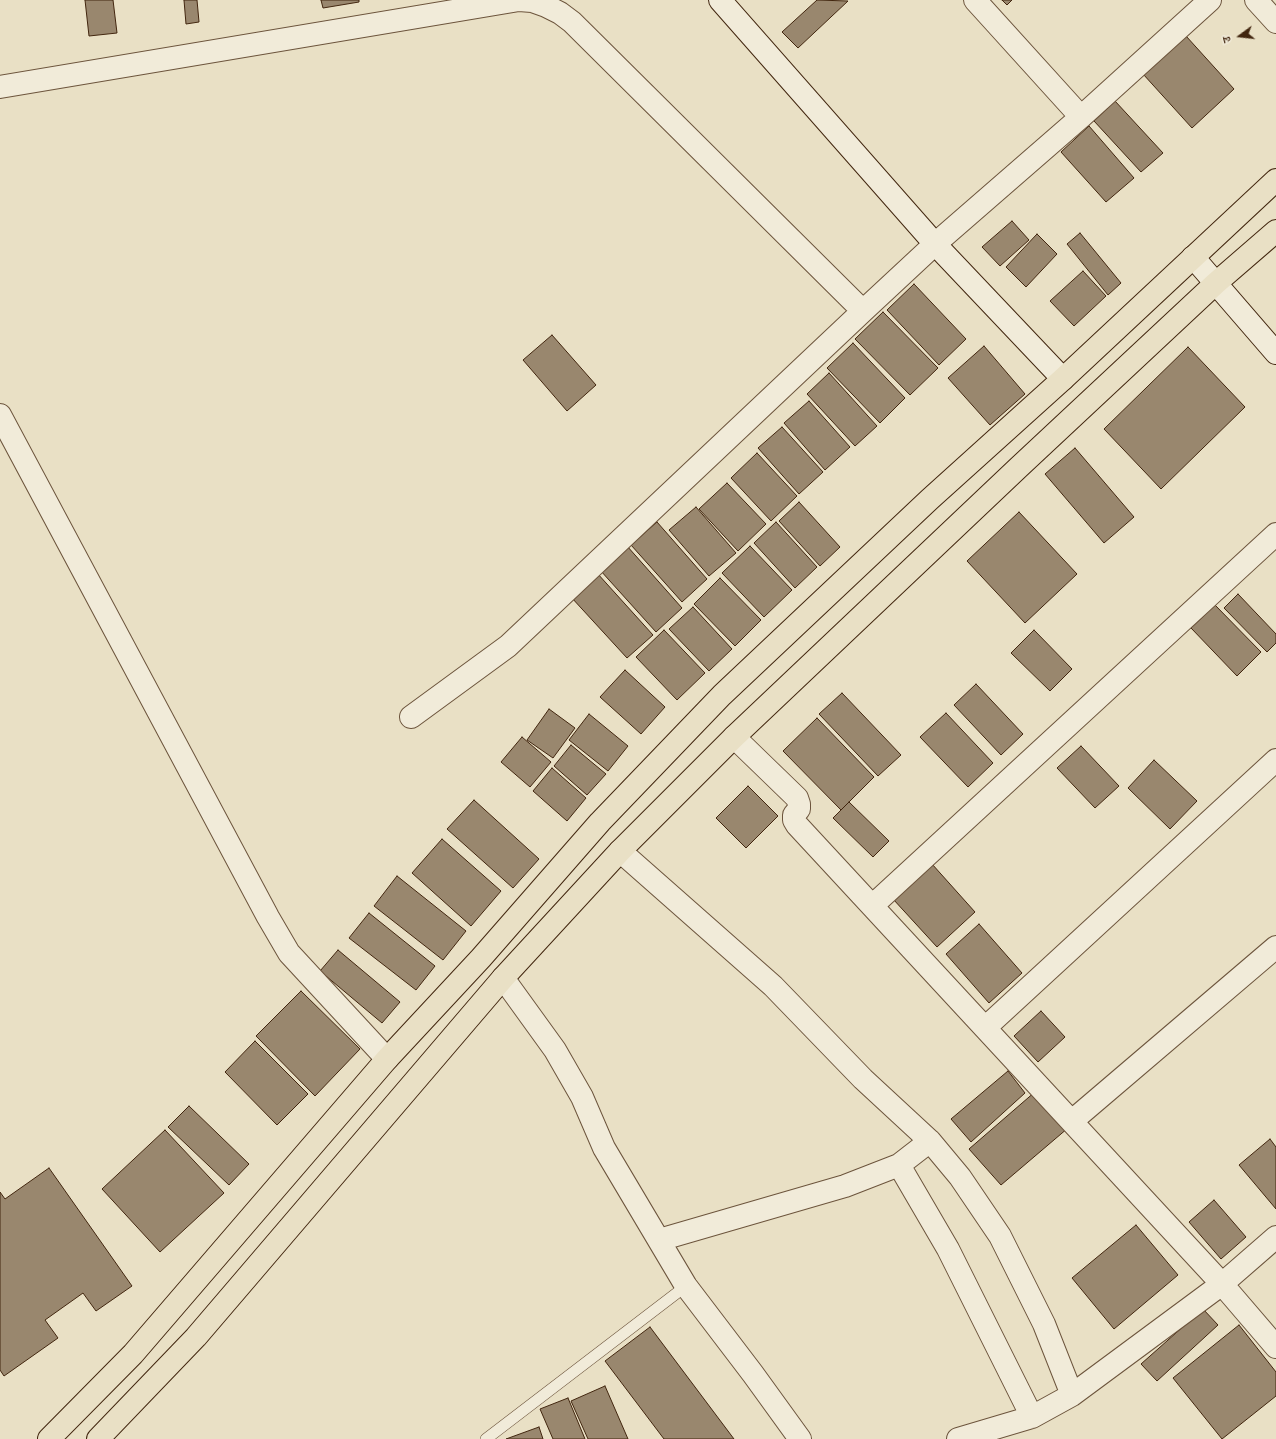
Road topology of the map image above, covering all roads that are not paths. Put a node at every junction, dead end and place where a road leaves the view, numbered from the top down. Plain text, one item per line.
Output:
1 (720, 0) edge
2 (975, 0) edge
3 (1210, 0) edge
4 (1256, 0) edge
5 (1276, 22) edge
6 (0, 87) edge
7 (1081, 117) junction
8 (1276, 180) edge
9 (1276, 230) edge
10 (935, 244) junction
11 (1193, 257) junction
12 (1216, 283) junction
13 (863, 311) junction
14 (1276, 353) edge
15 (1063, 379) junction
16 (0, 415) edge
17 (1276, 534) edge
18 (411, 717) dead end
19 (734, 738) junction
20 (1276, 760) edge
21 (620, 851) junction
22 (872, 906) junction
23 (511, 924) junction
24 (534, 943) junction
25 (1276, 947) edge
26 (503, 978) junction
27 (447, 994) junction
28 (471, 1015) junction
29 (985, 1028) junction
30 (387, 1059) junction
31 (1072, 1121) junction
32 (930, 1141) junction
33 (899, 1165) junction
34 (1276, 1237) edge
35 (659, 1240) junction
36 (1222, 1284) junction
37 (686, 1286) junction
38 (1276, 1346) edge
39 (1072, 1395) junction
40 (1032, 1417) junction
41 (50, 1439) edge
42 (98, 1439) edge
43 (486, 1439) edge
44 (800, 1439) edge
45 (958, 1439) edge

1 - 10 street
2 - 7 street
3 - 7 street
4 - 5 street
6 - 13 street
7 - 10 street
8 - 11 highway
9 - 12 highway
10 - 13 street
10 - 15 street
11 - 12 street
11 - 15 highway
12 - 14 street
12 - 19 highway
13 - 18 street
15 - 23 highway
16 - 30 street
17 - 22 street
19 - 21 highway
19 - 22 street
20 - 29 street
21 - 24 highway
21 - 32 street
22 - 29 street
23 - 24 highway
23 - 27 highway
24 - 26 highway
25 - 31 street
26 - 28 highway
26 - 35 street
27 - 28 highway
27 - 30 highway
28 - 42 highway
29 - 31 street
30 - 41 highway
31 - 36 street
32 - 33 street
32 - 39 street
33 - 35 street
33 - 40 street
34 - 36 street
35 - 37 street
36 - 38 street
36 - 39 street
37 - 43 lane
37 - 44 street
39 - 40 street
40 - 45 street

